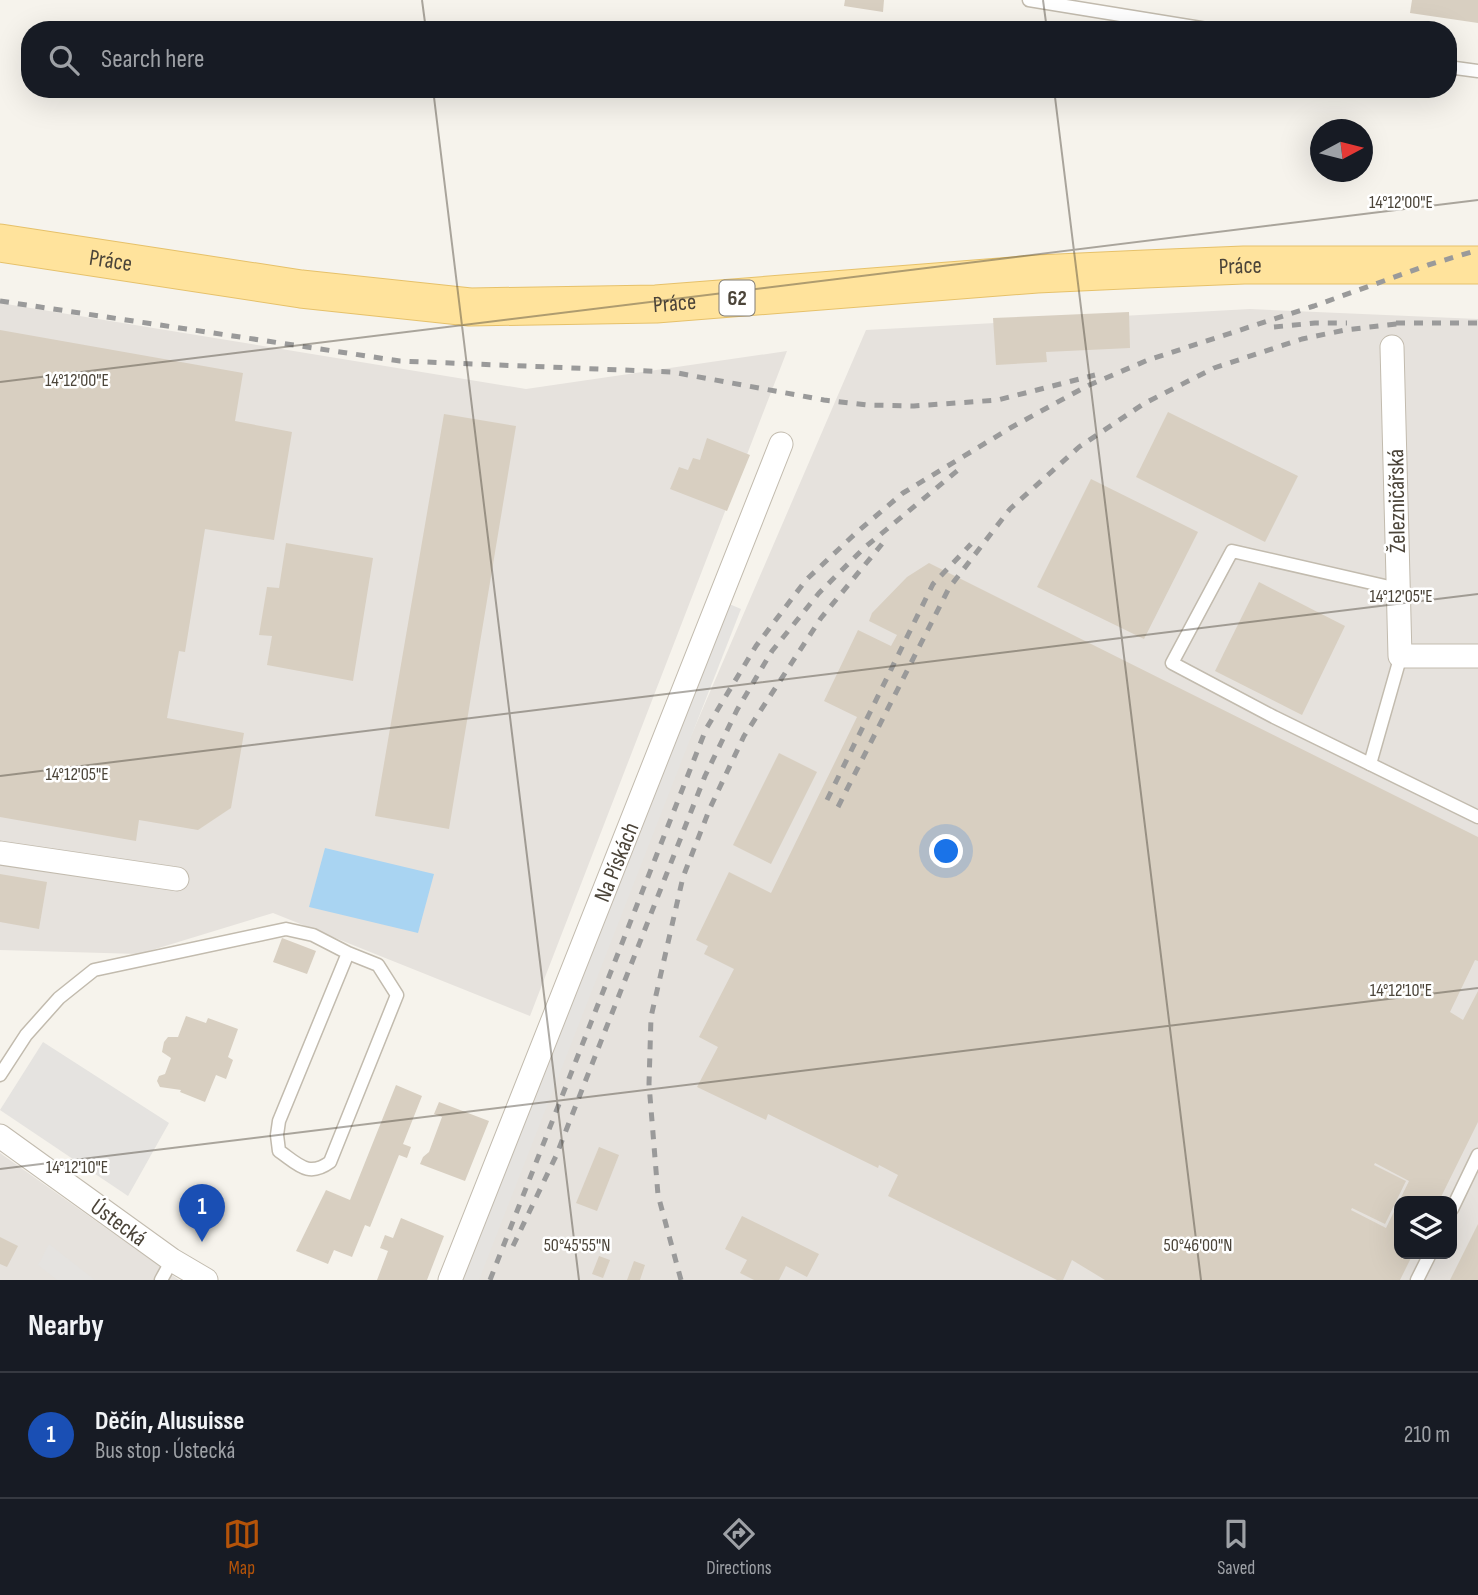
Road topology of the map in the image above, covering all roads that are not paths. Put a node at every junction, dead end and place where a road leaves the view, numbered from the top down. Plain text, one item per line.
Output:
1 (1029, 0) edge
2 (1158, 21) edge
3 (1457, 68) edge
4 (1478, 71) edge
5 (0, 243) edge
6 (1478, 265) edge
7 (1392, 347) dead end
8 (781, 444) dead end
9 (1398, 589) junction
10 (1478, 656) edge
11 (1399, 659) junction
12 (1370, 764) junction
13 (1478, 817) edge
14 (0, 853) edge
15 (177, 879) dead end
16 (348, 953) junction
17 (0, 1075) edge
18 (0, 1136) edge
19 (1478, 1155) edge
20 (1457, 1199) edge
21 (1428, 1259) edge
22 (167, 1270) edge
23 (206, 1280) edge
24 (450, 1280) edge
25 (1417, 1280) edge

1 - 2 lane
3 - 4 lane
5 - 6 main road, Práce / 62
7 - 9 street, Železničářská
8 - 24 street, Na Pískách
9 - 11 street, Železničářská
9 - 12 lane
10 - 11 street
11 - 12 lane
12 - 13 lane
14 - 15 street
16 - 16 lane
16 - 17 lane
18 - 22 street, Ústecká
19 - 20 lane
21 - 25 lane
22 - 23 street, Ústecká

